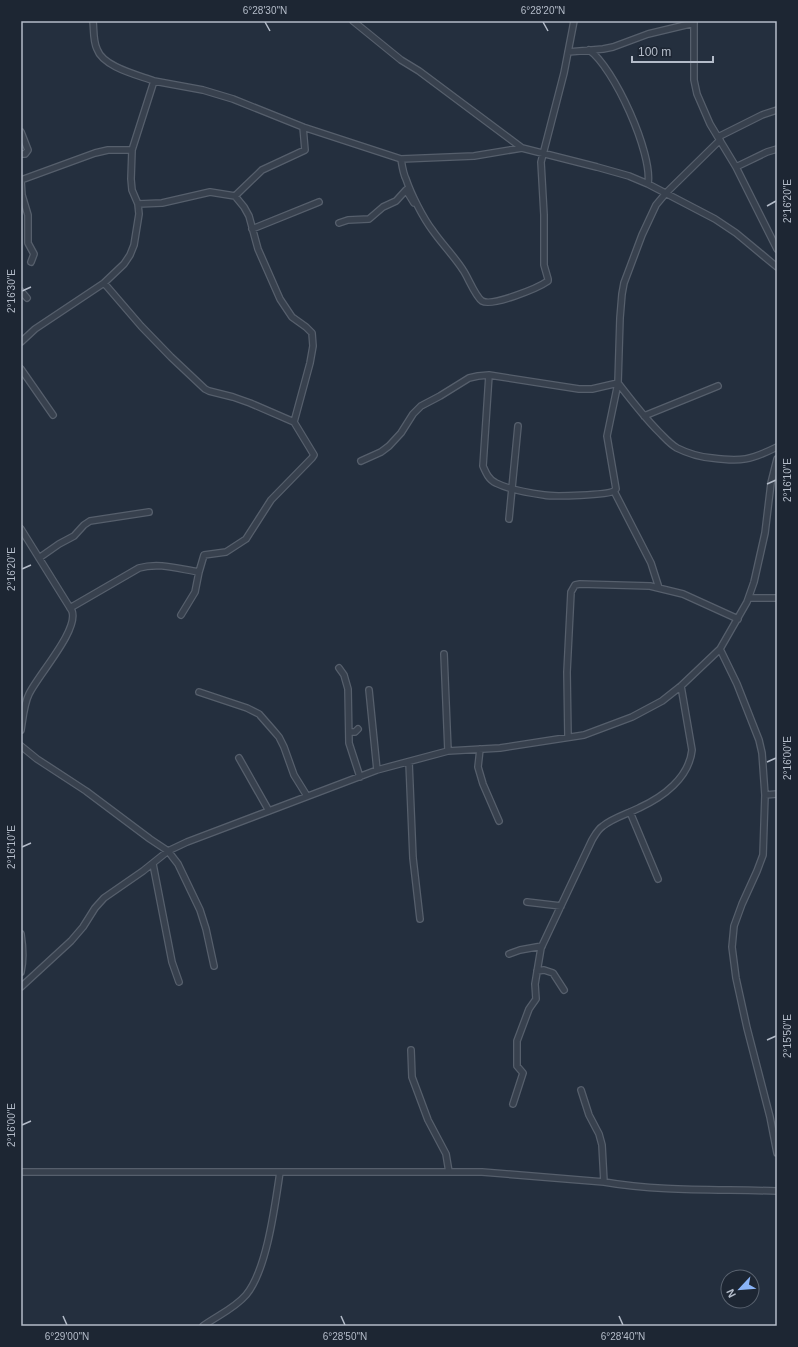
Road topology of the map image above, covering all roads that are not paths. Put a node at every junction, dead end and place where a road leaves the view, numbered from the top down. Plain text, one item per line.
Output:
1 (93, 21) edge
2 (353, 21) edge
3 (574, 21) edge
4 (694, 22) edge
5 (589, 50) junction
6 (568, 52) junction
7 (154, 81) junction
8 (777, 110) edge
9 (303, 127) junction
10 (21, 132) edge
11 (719, 138) junction
12 (522, 148) junction
13 (777, 149) edge
14 (132, 150) junction
15 (542, 153) junction
16 (21, 154) edge
17 (401, 159) junction
18 (736, 167) junction
19 (21, 180) edge
20 (648, 184) junction
21 (666, 193) junction
22 (235, 196) junction
23 (416, 201) junction
24 (319, 202) dead end
25 (138, 204) junction
26 (339, 223) dead end
27 (252, 229) junction
28 (777, 249) edge
29 (31, 262) dead end
30 (777, 267) edge
31 (104, 283) junction
32 (21, 291) edge
33 (27, 298) dead end
34 (21, 342) edge
35 (21, 369) edge
36 (489, 375) junction
37 (618, 383) junction
38 (718, 386) dead end
39 (53, 415) dead end
40 (644, 416) junction
41 (294, 422) junction
42 (518, 426) dead end
43 (777, 447) edge
44 (777, 458) edge
45 (362, 461) dead end
46 (512, 489) junction
47 (614, 491) junction
48 (149, 512) dead end
49 (509, 519) dead end
50 (21, 529) edge
51 (39, 558) junction
52 (199, 572) junction
53 (659, 588) junction
54 (749, 598) junction
55 (777, 598) edge
56 (70, 608) junction
57 (181, 616) dead end
58 (738, 619) junction
59 (720, 649) junction
60 (444, 654) dead end
61 (339, 668) dead end
62 (681, 686) junction
63 (369, 690) dead end
64 (199, 692) dead end
65 (23, 711) edge
66 (358, 729) dead end
67 (21, 730) edge
68 (349, 732) junction
69 (568, 737) junction
70 (21, 746) edge
71 (480, 749) junction
72 (448, 751) junction
73 (239, 758) dead end
74 (409, 762) junction
75 (377, 770) junction
76 (360, 777) junction
77 (777, 794) edge
78 (765, 795) junction
79 (307, 796) junction
80 (268, 811) junction
81 (630, 812) junction
82 (499, 821) dead end
83 (168, 851) junction
84 (153, 864) junction
85 (658, 879) dead end
86 (528, 902) dead end
87 (561, 906) junction
88 (420, 919) dead end
89 (21, 934) edge
90 (542, 946) junction
91 (509, 954) dead end
92 (214, 966) dead end
93 (537, 971) junction
94 (21, 972) edge
95 (179, 982) dead end
96 (21, 987) edge
97 (564, 990) dead end
98 (411, 1050) dead end
99 (581, 1090) dead end
100 (513, 1104) dead end
101 (777, 1153) edge
102 (21, 1172) edge
103 (280, 1172) junction
104 (449, 1172) junction
105 (604, 1182) junction
106 (777, 1191) edge
107 (203, 1326) edge

1 - 7 street
2 - 12 street
3 - 6 street
4 - 5 street
4 - 11 street
5 - 6 street
5 - 20 street
6 - 15 street
7 - 9 street
7 - 14 street
8 - 11 street
9 - 17 street
9 - 22 street
10 - 16 street
11 - 18 street
11 - 21 street
12 - 15 street
12 - 17 street
13 - 18 street
14 - 19 street
14 - 25 street
15 - 20 street
15 - 23 street
17 - 23 street
18 - 28 street
19 - 29 street
20 - 21 street
21 - 30 street
21 - 37 street
22 - 25 street
22 - 27 street
23 - 26 street
24 - 27 street
25 - 31 street
27 - 41 street
31 - 34 street
31 - 41 street
32 - 33 street
35 - 39 street
36 - 37 street
36 - 45 street
36 - 46 street
37 - 40 street
37 - 47 street
38 - 40 street
40 - 43 street
41 - 52 street
42 - 46 street
44 - 54 street
46 - 47 street
46 - 49 street
47 - 53 street
48 - 51 street
50 - 51 street
51 - 56 street
52 - 56 street
52 - 57 street
53 - 58 street
53 - 69 street
54 - 55 street
54 - 58 street
56 - 65 street
58 - 59 street
59 - 62 street
59 - 78 street
60 - 72 street
61 - 68 street
62 - 69 street
62 - 81 street
63 - 75 street
64 - 79 street
65 - 67 street
66 - 68 street
68 - 76 street
69 - 71 street
70 - 83 street
71 - 72 street
71 - 82 street
72 - 74 street
73 - 80 street
74 - 75 street
74 - 88 street
75 - 76 street
76 - 79 street
77 - 78 street
78 - 101 street
79 - 80 street
80 - 83 street
81 - 85 street
81 - 87 street
83 - 84 street
83 - 92 street
84 - 95 street
84 - 96 street
86 - 87 street
87 - 90 street
89 - 94 street
90 - 91 street
90 - 93 street
93 - 97 street
93 - 100 street
98 - 104 street
99 - 105 street
102 - 103 street
103 - 104 street
103 - 107 street
104 - 105 street
105 - 106 street

